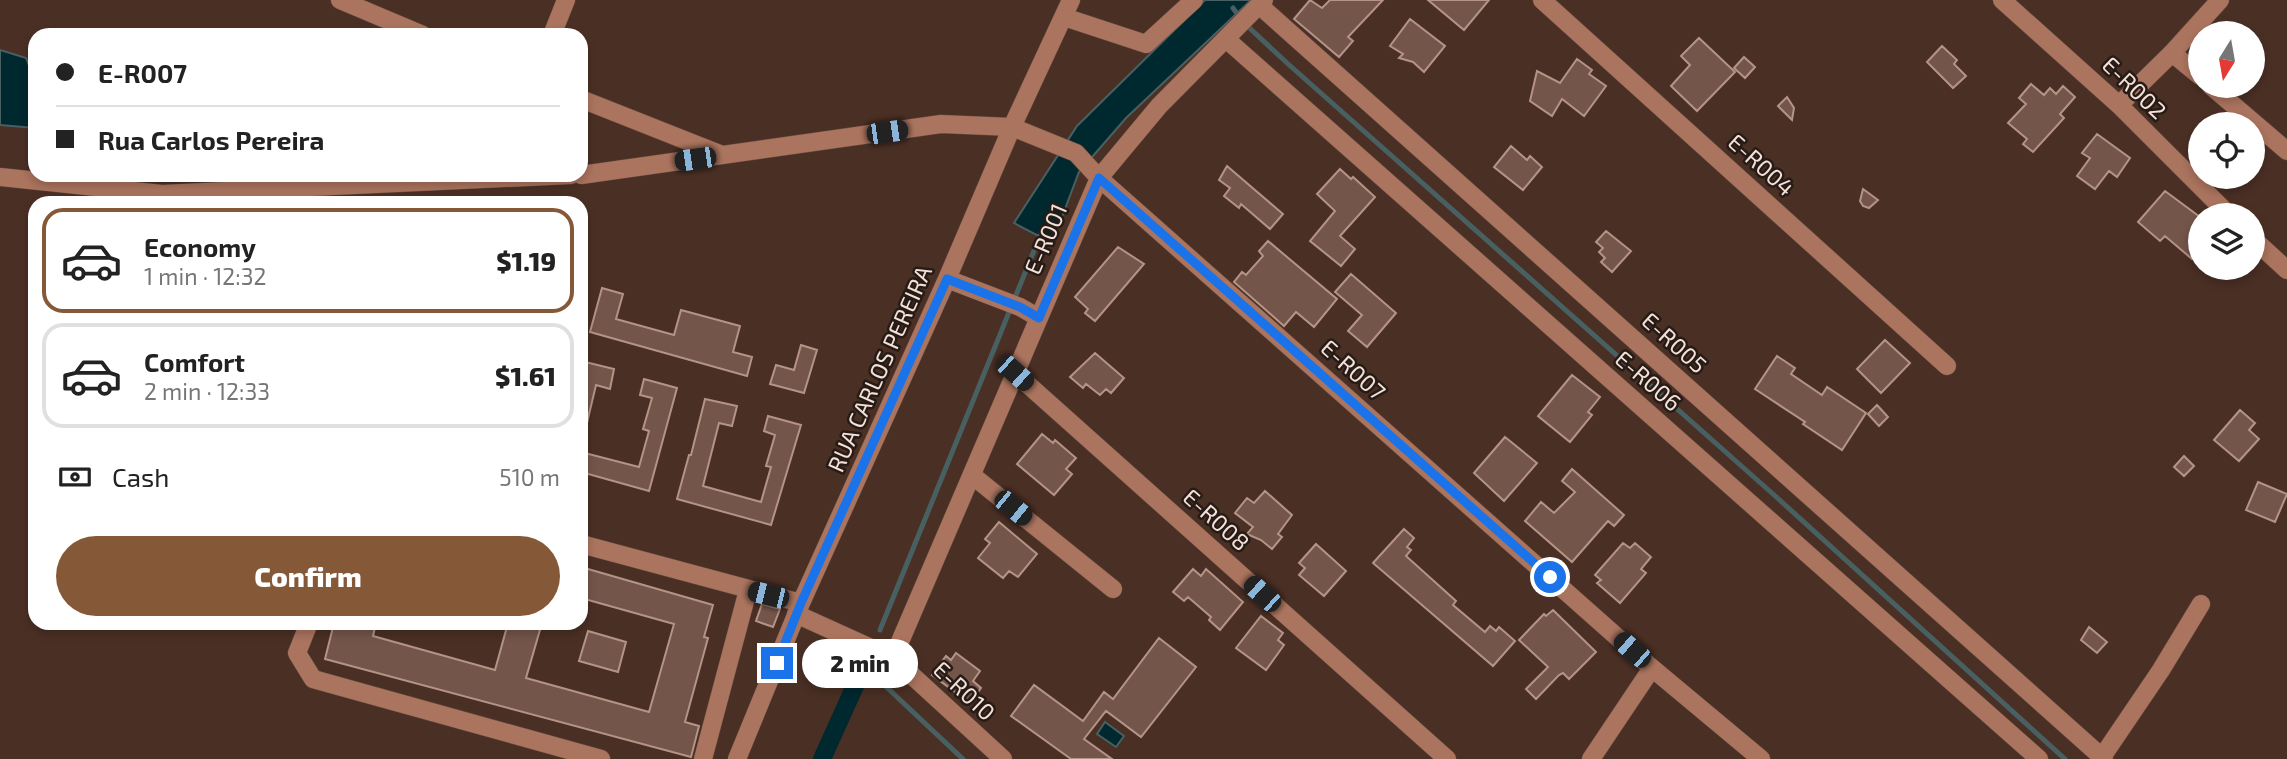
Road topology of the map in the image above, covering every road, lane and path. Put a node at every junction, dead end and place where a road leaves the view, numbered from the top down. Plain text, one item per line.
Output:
1 (340, 0) edge
2 (566, 0) edge
3 (1071, 0) edge
4 (1194, 0) edge
5 (1542, 0) edge
6 (2002, 0) edge
7 (2220, 0) edge
8 (1261, 3) edge
9 (1064, 18) junction
10 (406, 28) edge
11 (555, 28) edge
12 (1226, 39) junction
13 (2172, 52) junction
14 (2188, 66) edge
15 (2225, 98) edge
16 (588, 102) edge
17 (2119, 105) junction
18 (1012, 127) junction
19 (2287, 150) edge
20 (723, 155) junction
21 (588, 173) edge
22 (0, 177) edge
23 (1099, 178) junction
24 (28, 181) edge
25 (36, 182) edge
26 (451, 182) edge
27 (138, 196) edge
28 (211, 196) edge
29 (2217, 203) edge
30 (2265, 249) edge
31 (2287, 270) edge
32 (947, 279) junction
33 (1039, 318) junction
34 (1947, 366) dead end
35 (1015, 373) junction
36 (973, 476) junction
37 (588, 546) edge
38 (1113, 589) dead end
39 (748, 590) junction
40 (2201, 604) dead end
41 (799, 609) junction
42 (306, 630) edge
43 (893, 658) junction
44 (1652, 668) junction
45 (2103, 758) edge
46 (601, 759) edge
47 (703, 759) edge
48 (737, 759) edge
49 (1003, 759) edge
50 (1447, 759) edge
51 (1591, 759) edge
52 (1762, 759) edge
53 (2039, 759) edge

1 - 10 street
2 - 11 street
3 - 9 street, RUA CARLOS PEREIRA
4 - 9 street
5 - 34 street, E-R004
6 - 17 street, E-R002
7 - 13 street
8 - 12 street, E-R001
8 - 45 street, E-R005
9 - 18 street, RUA CARLOS PEREIRA
12 - 23 street, E-R001
12 - 53 street, E-R006
13 - 14 street
13 - 17 street
15 - 19 street
16 - 20 street
17 - 29 street, E-R002
18 - 20 street, E-R007
18 - 23 street, E-R007
18 - 32 street, RUA CARLOS PEREIRA
20 - 21 street, E-R007
22 - 24 street
23 - 33 street, E-R001
23 - 44 street, E-R007
25 - 27 street
26 - 28 street
30 - 31 street
32 - 33 street
32 - 41 street, RUA CARLOS PEREIRA
33 - 35 street, E-R001
35 - 36 street, E-R001
35 - 50 street, E-R008
36 - 38 street
36 - 43 street, E-R001
37 - 39 street, E-R010
39 - 41 street, E-R010
39 - 47 street
40 - 45 street
41 - 43 street, E-R010
41 - 48 street, RUA CARLOS PEREIRA
42 - 46 street
43 - 49 street, E-R010
44 - 51 street
44 - 52 street, E-R007

